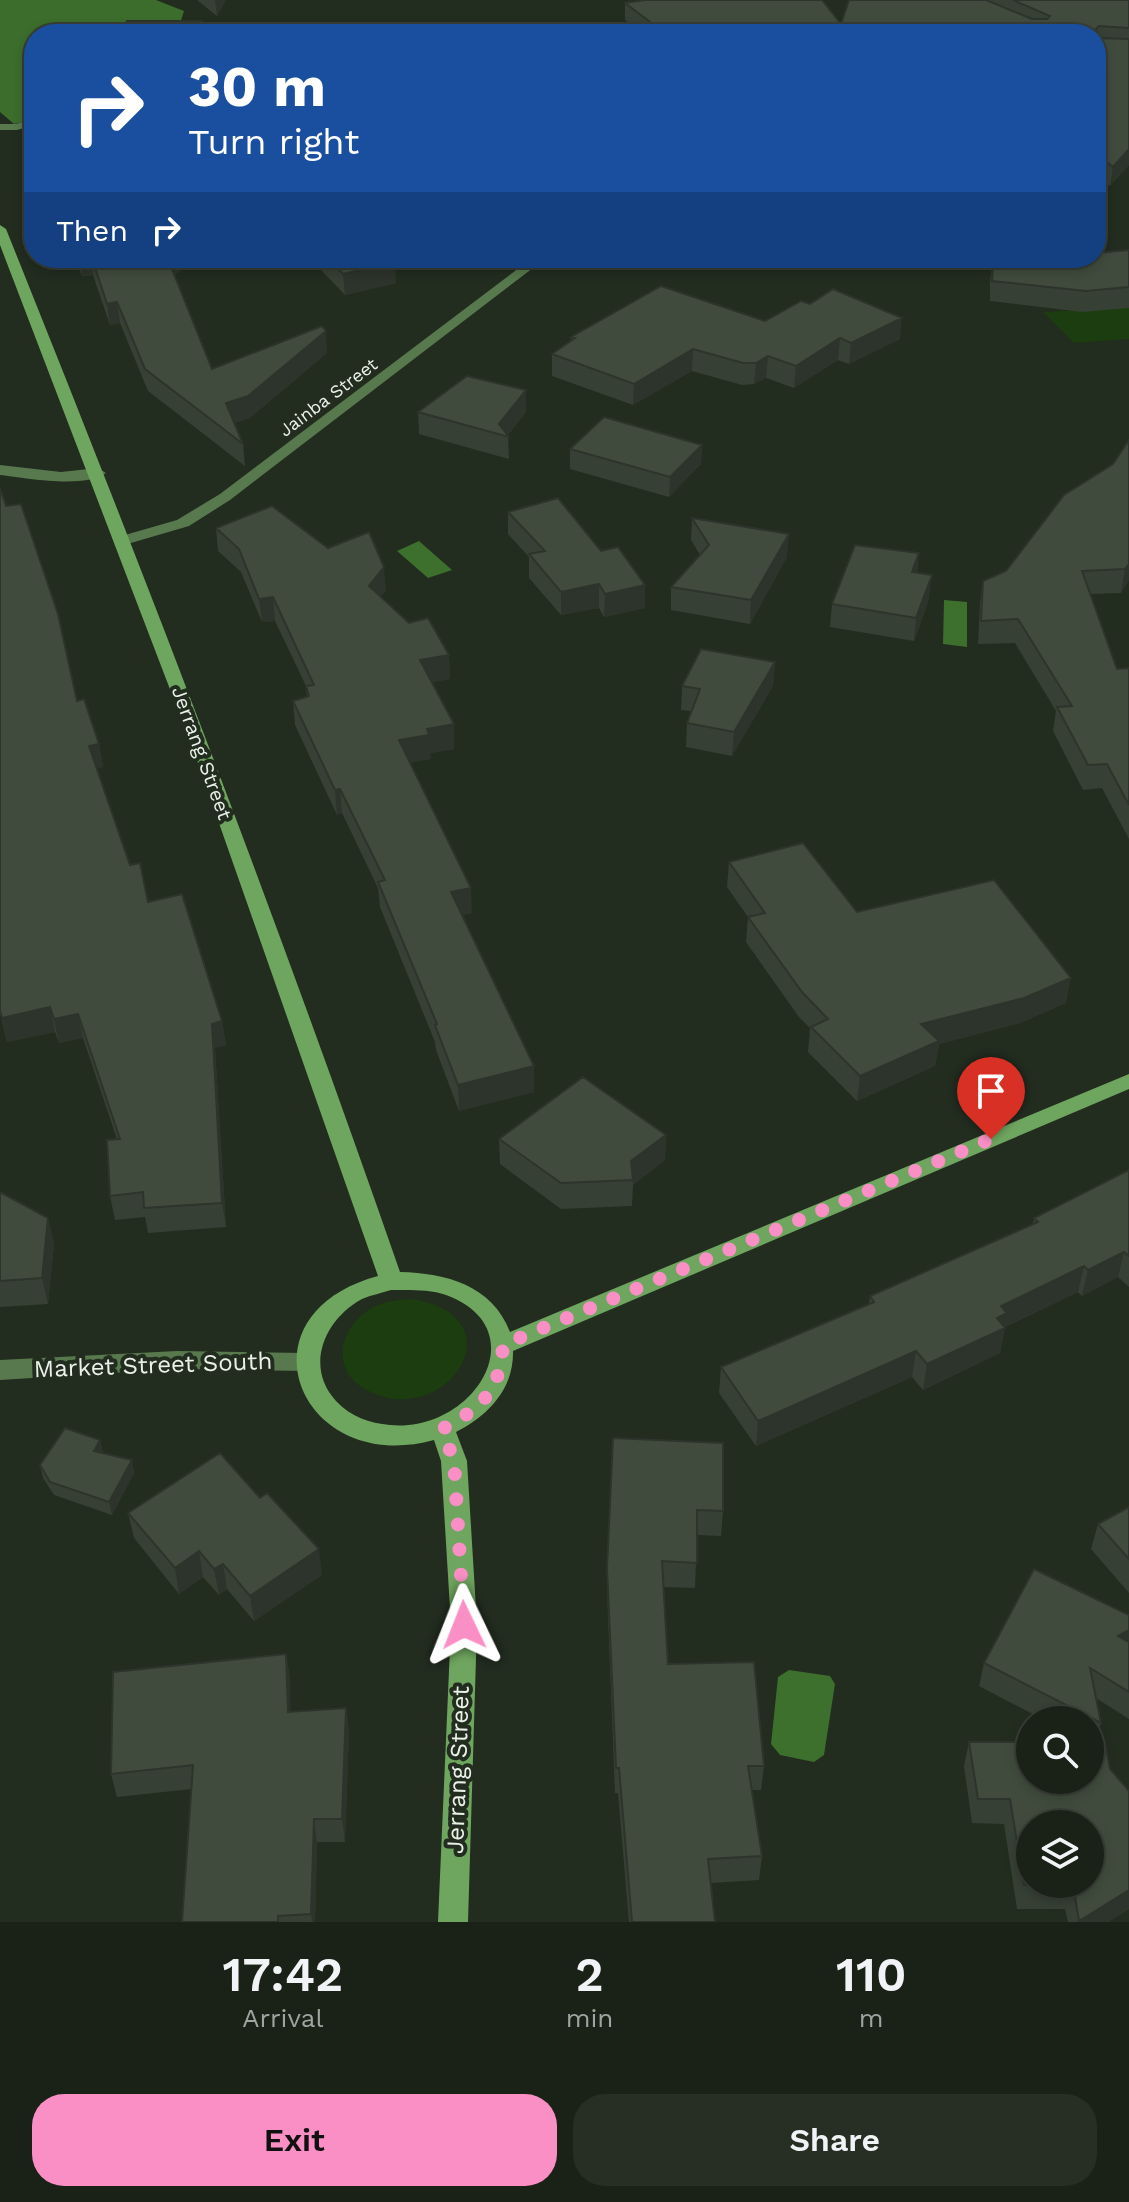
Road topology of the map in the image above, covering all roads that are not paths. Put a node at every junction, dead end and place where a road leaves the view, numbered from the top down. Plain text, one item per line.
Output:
1 (24, 125) edge
2 (0, 127) edge
3 (0, 229) edge
4 (519, 268) edge
5 (0, 470) edge
6 (98, 473) junction
7 (124, 540) junction
8 (1129, 1081) edge
9 (391, 1281) junction
10 (503, 1345) junction
11 (307, 1362) junction
12 (0, 1370) edge
13 (442, 1429) junction
14 (453, 1922) edge

1 - 2 street
3 - 6 street, Jerrang Street
4 - 7 street, Jainba Street
5 - 6 street
6 - 7 street, Jerrang Street
7 - 9 street, Jerrang Street
8 - 10 street
9 - 10 street
9 - 11 street
10 - 13 street
11 - 12 street, Market Street South
11 - 13 street
13 - 14 street, Jerrang Street

